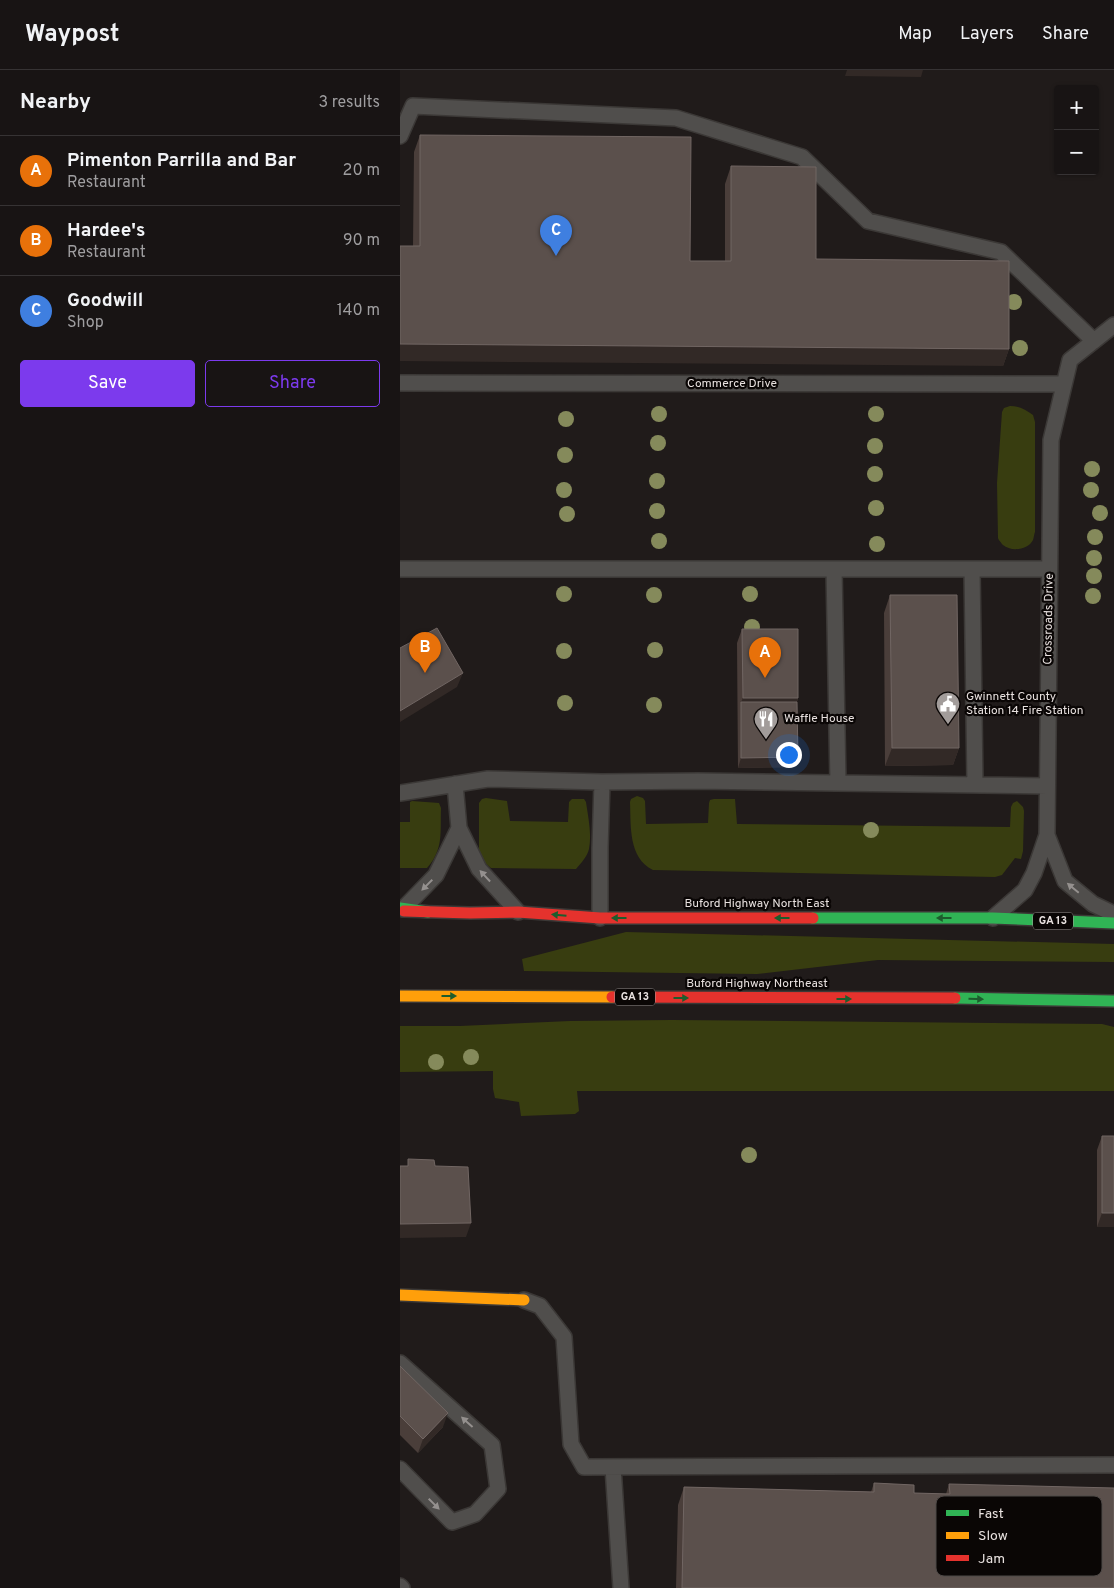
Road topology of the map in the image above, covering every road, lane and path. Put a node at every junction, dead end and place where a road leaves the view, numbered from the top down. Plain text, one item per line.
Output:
1 (400, 136) edge
2 (1114, 325) edge
3 (1094, 342) junction
4 (400, 383) edge
5 (1064, 384) junction
6 (400, 568) edge
7 (834, 569) junction
8 (972, 569) junction
9 (1049, 569) junction
10 (602, 782) junction
11 (838, 783) junction
12 (456, 784) junction
13 (975, 785) junction
14 (1047, 786) junction
15 (400, 793) edge
16 (459, 828) junction
17 (1047, 835) junction
18 (401, 909) edge
19 (518, 912) junction
20 (1114, 914) edge
21 (600, 918) junction
22 (993, 918) junction
23 (1114, 923) edge
24 (400, 996) edge
25 (1094, 1001) junction
26 (1114, 1001) edge
27 (1114, 1010) edge
28 (400, 1295) edge
29 (524, 1300) joint
30 (400, 1363) edge
31 (1114, 1465) edge
32 (614, 1467) junction
33 (400, 1469) edge
34 (620, 1588) edge

1 - 3 lane
2 - 3 lane, Crossroads Drive
3 - 5 lane, Crossroads Drive
4 - 5 lane, Commerce Drive
5 - 9 lane, Crossroads Drive
6 - 7 lane
7 - 8 lane
7 - 11 lane
8 - 9 lane
8 - 13 lane
9 - 14 lane, Crossroads Drive
10 - 11 lane
10 - 12 lane
10 - 21 lane
11 - 13 lane
12 - 15 lane
12 - 16 lane
13 - 14 lane
14 - 17 lane, Crossroads Drive
16 -> 18 lane
19 -> 16 lane
20 -> 17 lane
17 - 22 lane, Crossroads Drive
18 - 19 main road, Buford Highway North East / GA 13
21 -> 19 main road, Buford Highway North East / GA 13
22 -> 21 main road, Buford Highway North East / GA 13
22 - 23 main road, Buford Highway North East / GA 13
24 -> 25 main road, Buford Highway Northeast / GA 13
25 - 26 main road, Buford Highway Northeast / GA 13
25 - 27 main road
28 - 29 main road
29 - 32 lane
33 -> 30 lane
31 - 32 lane
32 - 34 lane

